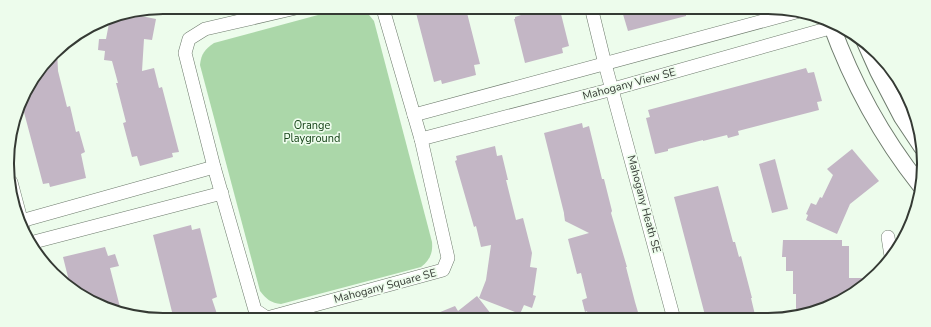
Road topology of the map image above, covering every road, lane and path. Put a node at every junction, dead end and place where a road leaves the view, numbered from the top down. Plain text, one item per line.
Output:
1 (270, 14) edge
2 (384, 14) edge
3 (593, 14) edge
4 (786, 15) edge
5 (830, 27) edge
6 (834, 29) edge
7 (872, 56) edge
8 (605, 64) junction
9 (613, 89) junction
10 (414, 115) junction
11 (914, 135) edge
12 (421, 139) junction
13 (214, 167) junction
14 (916, 180) edge
15 (222, 193) junction
16 (26, 223) edge
17 (888, 237) dead end
18 (36, 241) edge
19 (890, 250) edge
20 (260, 313) edge
21 (285, 313) edge
22 (672, 313) edge

1 - 13 street, Mahogany Square SE
2 - 10 street, Mahogany Square SE
3 - 8 street, Mahogany Heath SE
4 - 8 street
5 - 9 street, Mahogany View SE
6 - 14 street
7 - 11 street
8 - 9 street, Mahogany Heath SE
8 - 10 street
9 - 12 street, Mahogany View SE
9 - 22 street, Mahogany Heath SE
10 - 12 street, Mahogany Square SE
12 - 21 street, Mahogany Square SE
13 - 15 street, Mahogany Square SE
13 - 16 street
15 - 18 street
15 - 20 street, Mahogany Square SE
17 - 19 street

